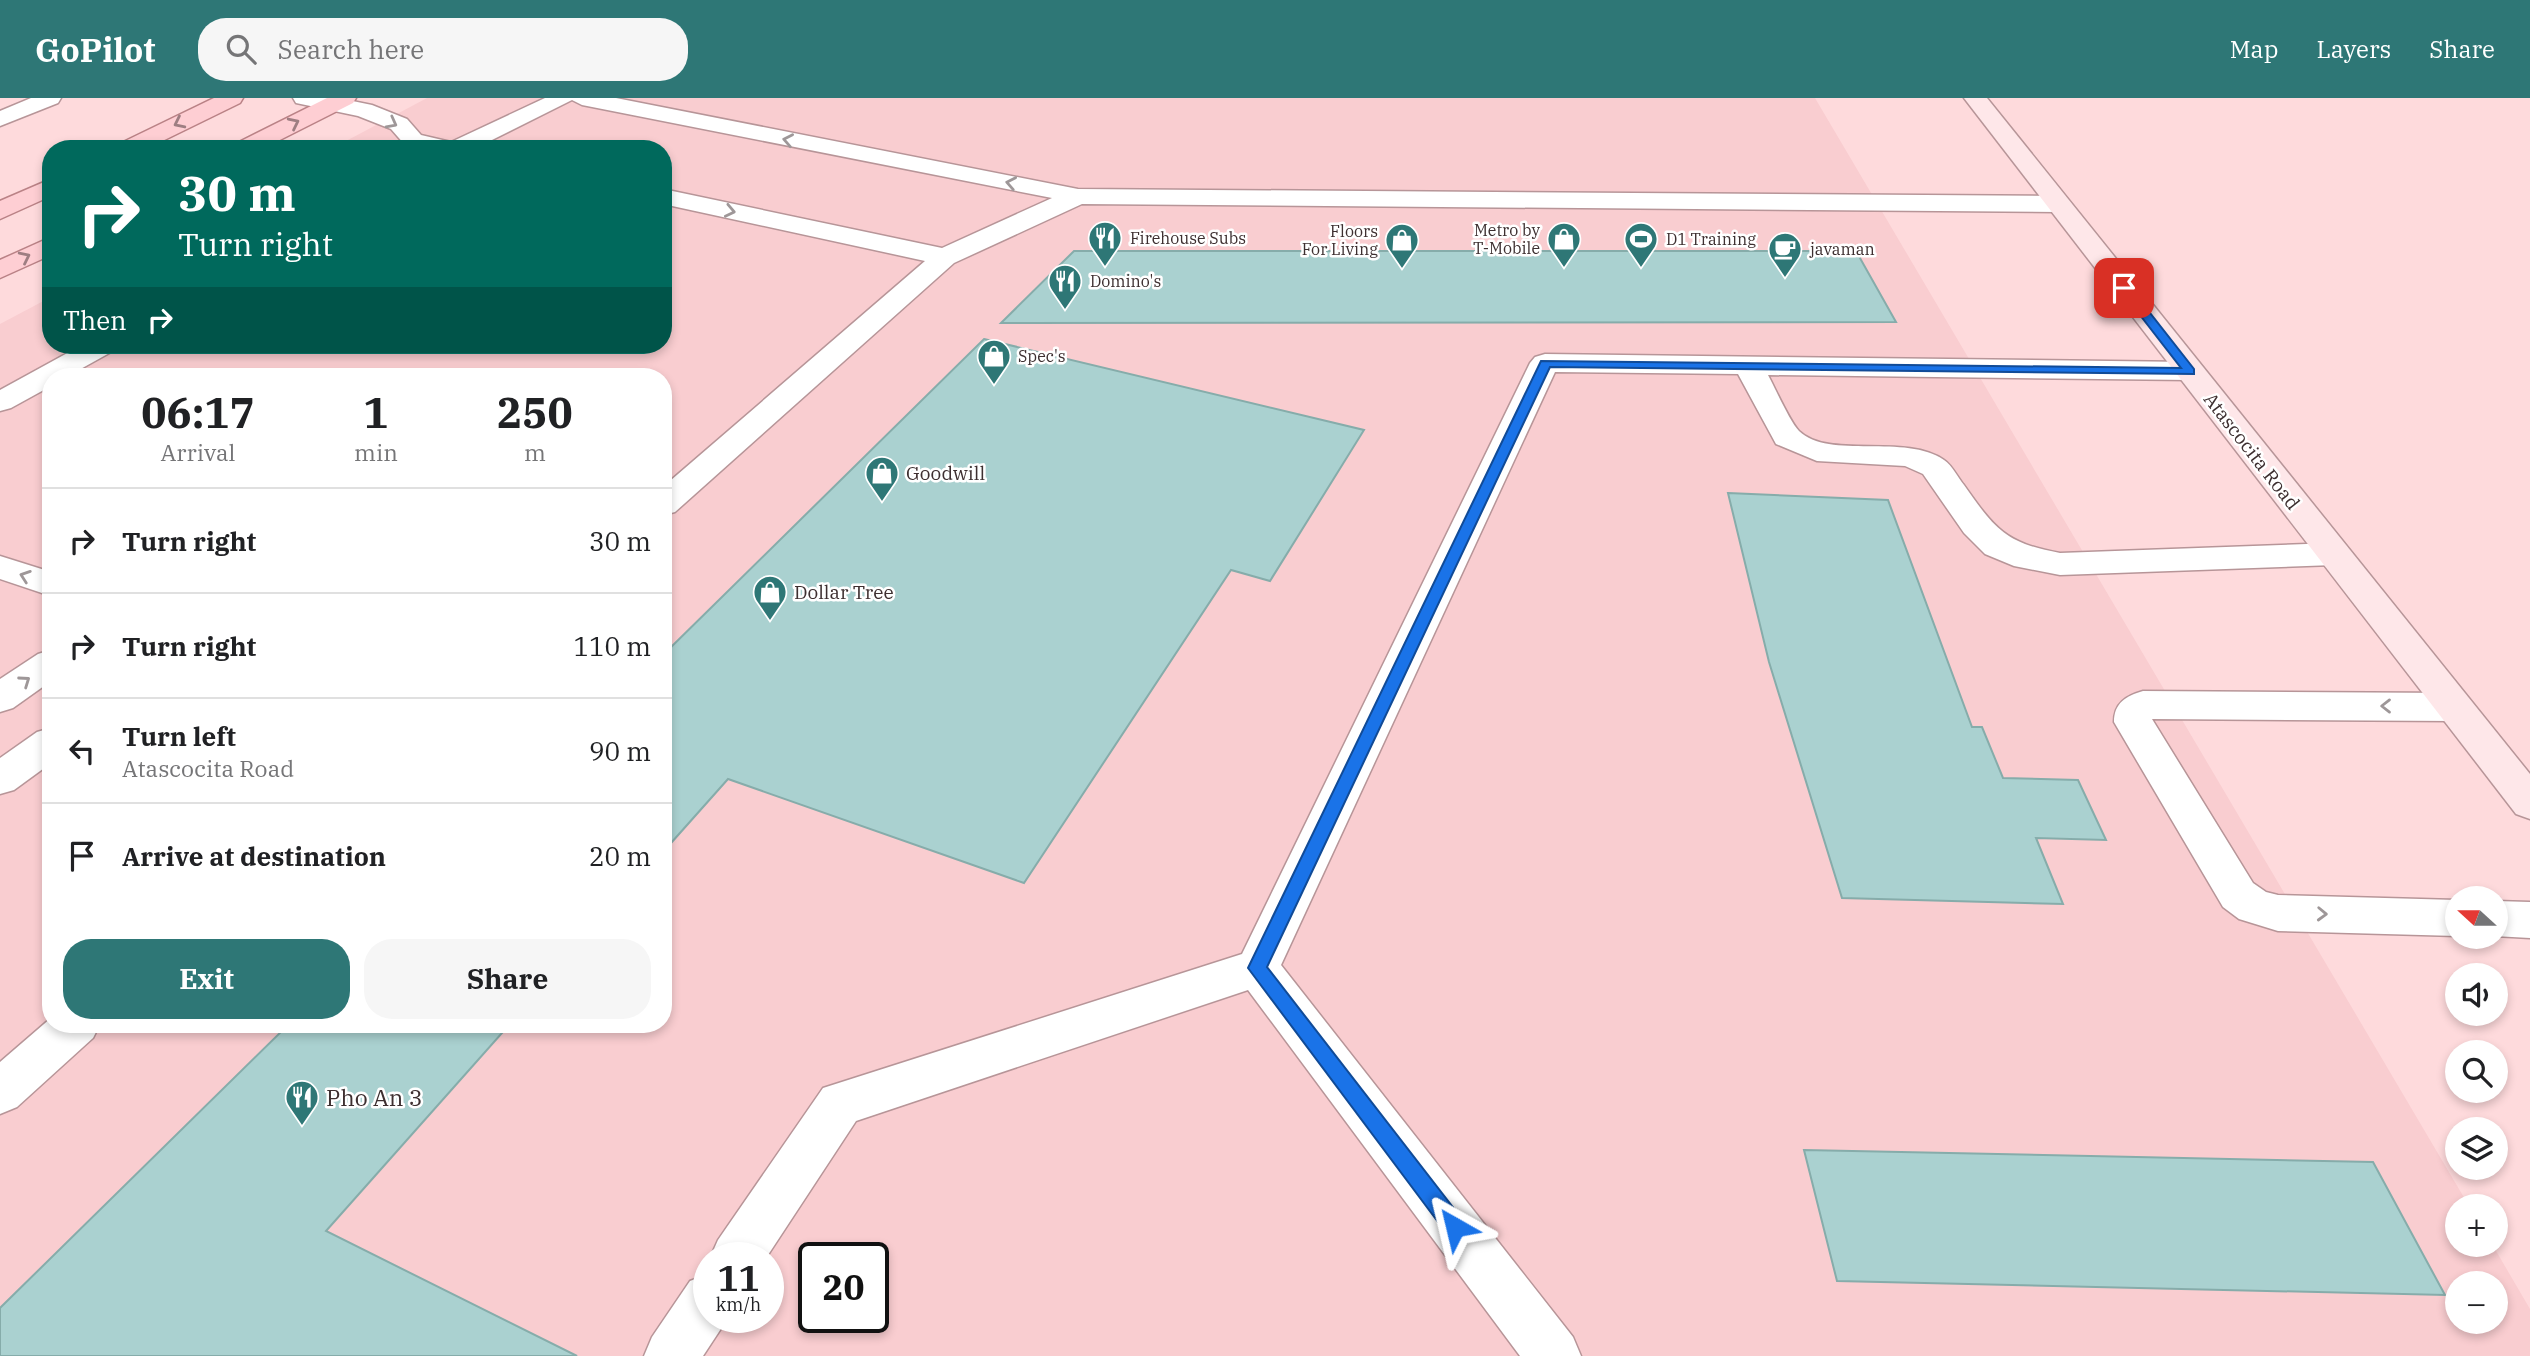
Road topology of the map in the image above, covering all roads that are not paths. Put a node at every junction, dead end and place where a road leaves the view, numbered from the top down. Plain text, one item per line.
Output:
1 (50, 98) edge
2 (232, 98) edge
3 (303, 98) edge
4 (563, 98) edge
5 (583, 98) edge
6 (1975, 98) edge
7 (339, 101) edge
8 (0, 119) edge
9 (146, 140) edge
10 (261, 140) edge
11 (413, 140) edge
12 (473, 140) edge
13 (42, 190) edge
14 (1079, 196) junction
15 (672, 198) edge
16 (2058, 204) junction
17 (0, 211) edge
18 (42, 249) edge
19 (945, 257) junction
20 (0, 270) edge
21 (87, 354) edge
22 (1748, 365) junction
23 (61, 368) edge
24 (2190, 371) junction
25 (42, 379) edge
26 (0, 402) edge
27 (672, 497) edge
28 (2334, 554) junction
29 (0, 567) edge
30 (42, 582) edge
31 (42, 669) edge
32 (0, 698) edge
33 (2454, 707) junction
34 (42, 728) edge
35 (42, 749) edge
36 (0, 757) edge
37 (0, 779) edge
38 (2530, 803) edge
39 (2445, 918) edge
40 (2508, 919) edge
41 (2530, 920) edge
42 (1257, 968) junction
43 (67, 1033) edge
44 (0, 1092) edge
45 (747, 1242) edge
46 (693, 1324) edge
47 (671, 1356) edge
48 (1554, 1356) edge

1 - 8 lane
2 -> 9 main road
3 - 7 lane
4 - 12 lane
14 -> 5 lane
6 - 16 main road, Atascocita Road
10 -> 7 main road
7 -> 11 lane
13 - 17 main road
14 - 16 lane
14 - 19 lane
15 -> 19 lane
16 - 24 main road, Atascocita Road
20 -> 18 main road
19 - 27 lane
21 - 23 lane
22 - 24 lane
22 - 28 lane
22 - 42 lane
24 - 28 main road, Atascocita Road
25 - 26 lane
28 - 33 main road, Atascocita Road
30 -> 29 lane
32 -> 31 lane
33 - 38 main road, Atascocita Road
33 -> 39 lane
34 - 36 lane
35 - 37 lane
40 - 41 lane
42 - 45 lane
42 - 48 lane
43 - 44 lane
46 - 47 lane

